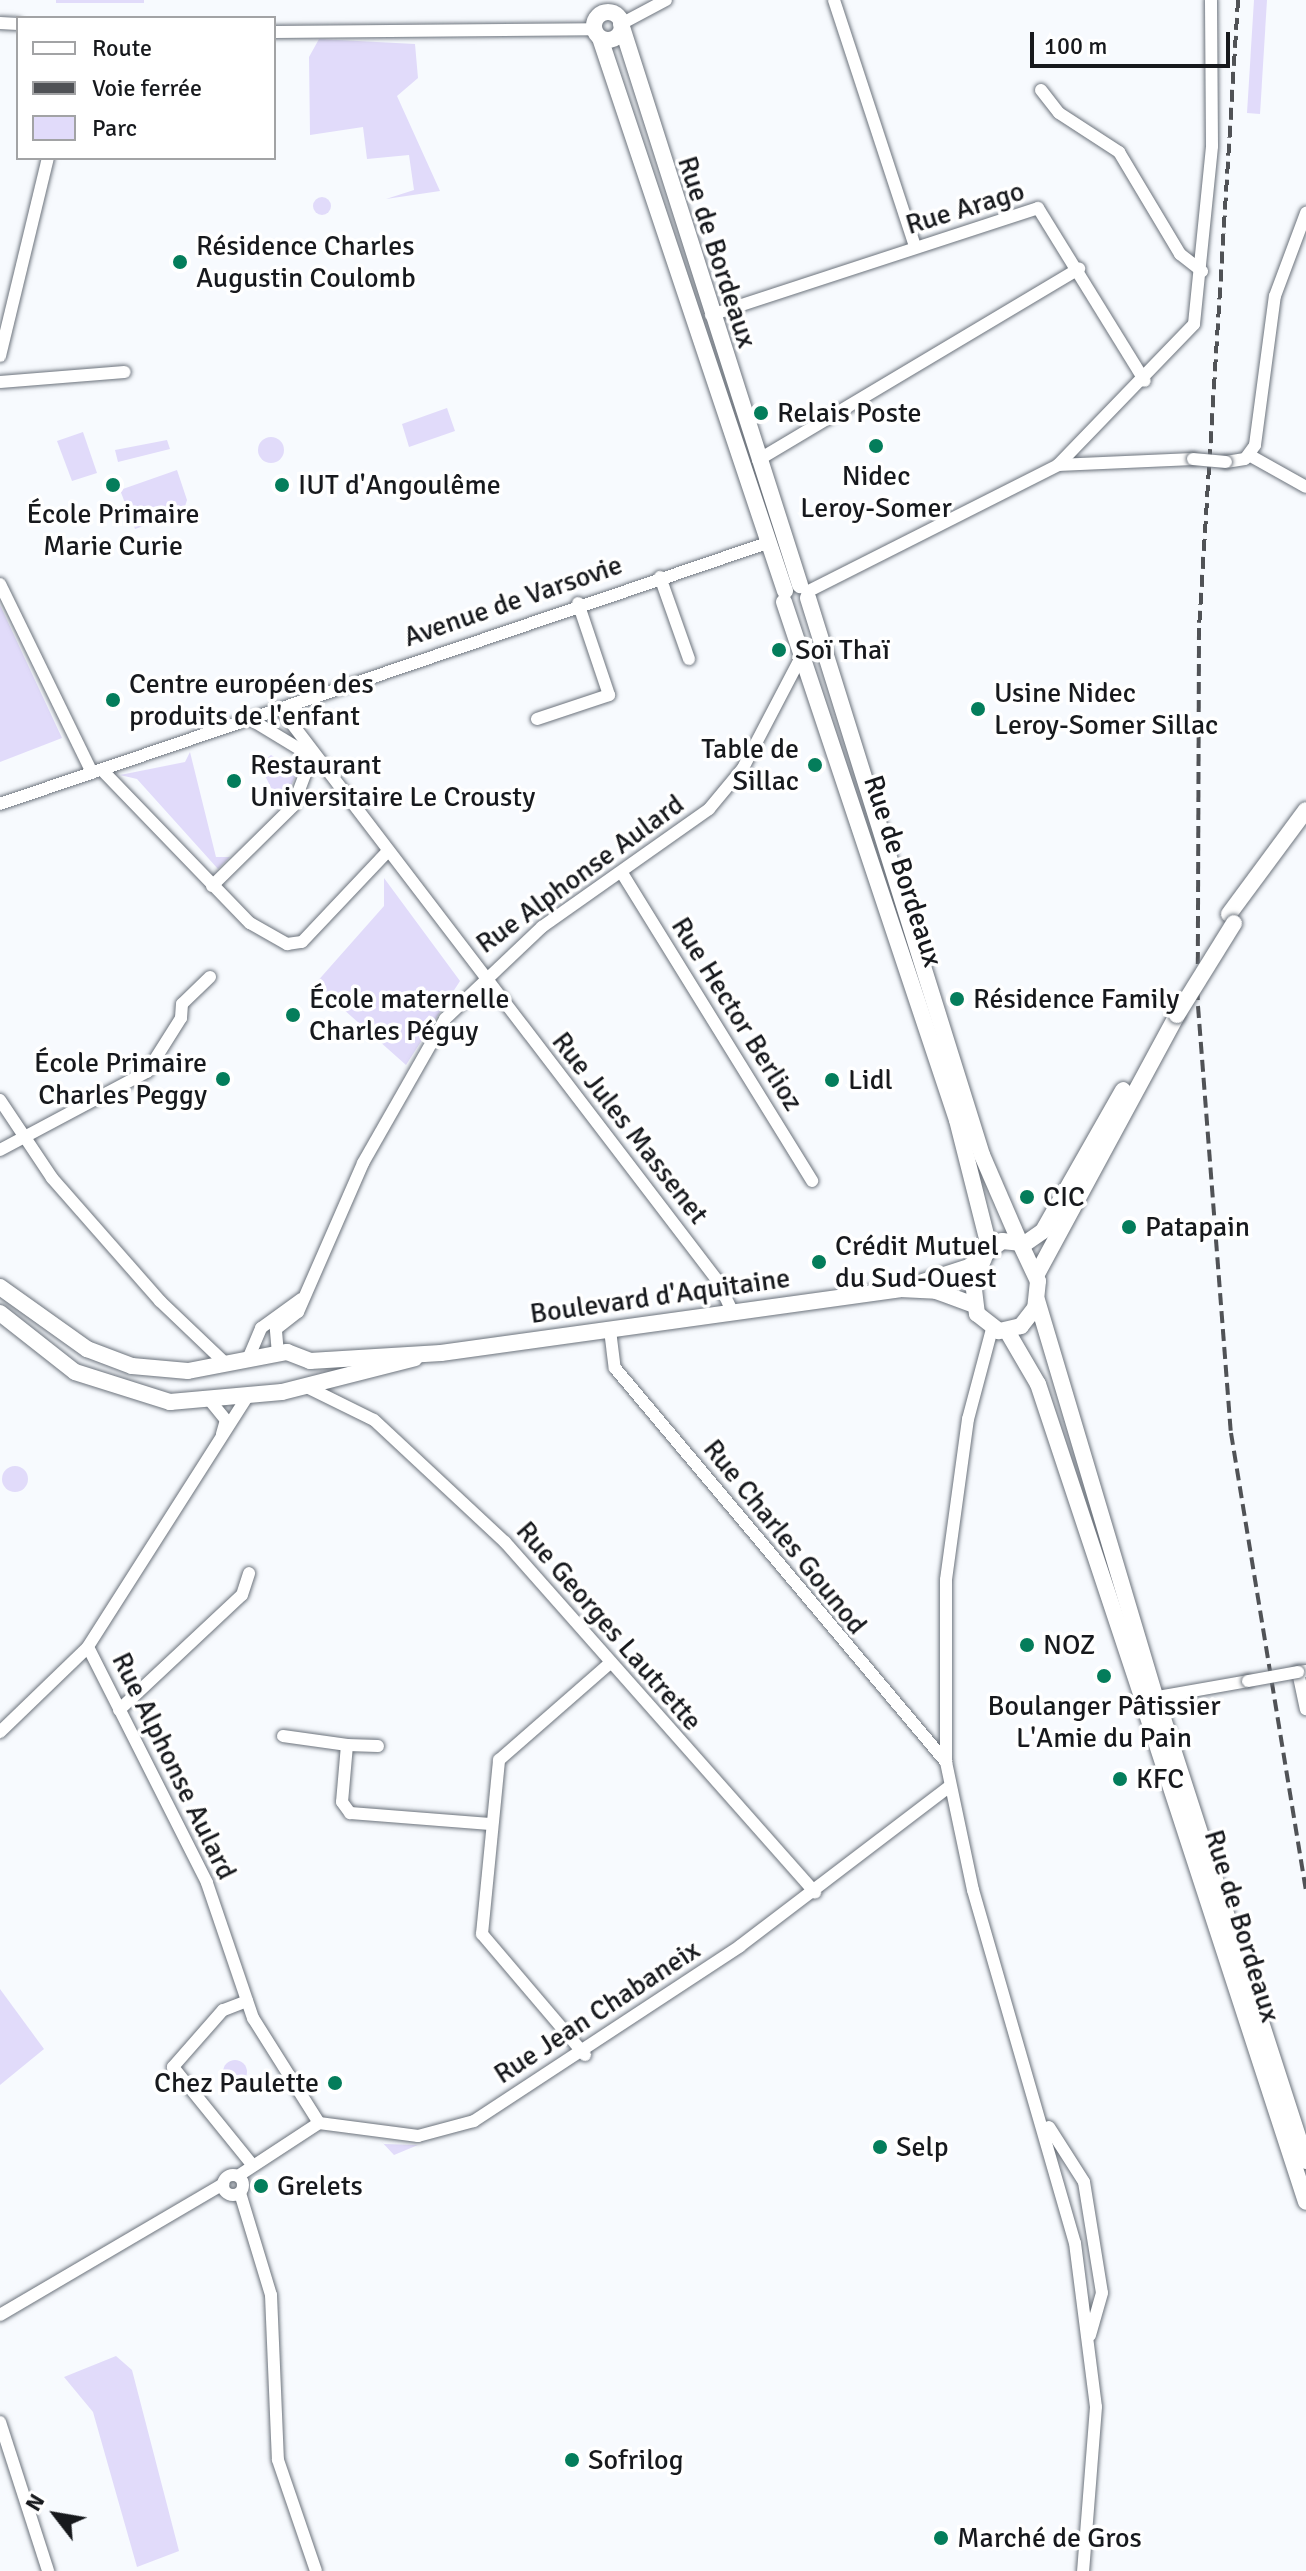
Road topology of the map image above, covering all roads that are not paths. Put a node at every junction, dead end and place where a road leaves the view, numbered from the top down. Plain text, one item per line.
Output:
1 (666, 0) edge
2 (834, 0) edge
3 (1211, 0) edge
4 (604, 17) edge
5 (276, 32) edge
6 (1041, 90) dead end
7 (48, 160) edge
8 (1306, 213) edge
9 (915, 247) junction
10 (1079, 269) junction
11 (1202, 271) junction
12 (711, 315) junction
13 (0, 356) edge
14 (125, 372) dead end
15 (1145, 381) junction
16 (0, 382) edge
17 (1249, 455) junction
18 (758, 460) junction
19 (1058, 465) junction
20 (1306, 487) edge
21 (770, 542) junction
22 (660, 577) junction
23 (0, 584) edge
24 (797, 594) junction
25 (578, 603) junction
26 (689, 659) dead end
27 (800, 659) junction
28 (280, 708) junction
29 (250, 719) junction
30 (537, 719) dead end
31 (312, 756) junction
32 (97, 771) junction
33 (0, 804) edge
34 (1306, 810) edge
35 (1306, 825) edge
36 (387, 852) junction
37 (622, 873) junction
38 (212, 886) junction
39 (1232, 918) junction
40 (210, 977) dead end
41 (482, 977) junction
42 (1176, 1007) junction
43 (0, 1100) edge
44 (19, 1137) junction
45 (0, 1150) edge
46 (812, 1181) dead end
47 (1021, 1244) junction
48 (987, 1254) junction
49 (1037, 1274) junction
50 (0, 1287) edge
51 (900, 1289) junction
52 (301, 1299) junction
53 (1037, 1300) junction
54 (974, 1305) junction
55 (0, 1313) edge
56 (733, 1313) junction
57 (610, 1330) junction
58 (999, 1330) junction
59 (428, 1353) junction
60 (278, 1354) junction
61 (302, 1358) junction
62 (248, 1359) junction
63 (225, 1363) junction
64 (188, 1371) junction
65 (341, 1375) junction
66 (300, 1386) junction
67 (247, 1397) junction
68 (194, 1403) junction
69 (212, 1403) junction
70 (353, 1405) junction
71 (218, 1444) junction
72 (249, 1573) dead end
73 (88, 1647) junction
74 (609, 1664) junction
75 (1302, 1671) edge
76 (1152, 1701) junction
77 (1306, 1709) edge
78 (119, 1710) junction
79 (0, 1732) edge
80 (283, 1736) dead end
81 (347, 1745) junction
82 (378, 1746) dead end
83 (946, 1762) junction
84 (949, 1787) junction
85 (491, 1824) junction
86 (815, 1893) junction
87 (1241, 1981) junction
88 (247, 2001) junction
89 (585, 2055) junction
90 (1040, 2114) junction
91 (319, 2123) junction
92 (1052, 2146) junction
93 (1068, 2152) junction
94 (1306, 2161) edge
95 (250, 2162) junction
96 (238, 2176) junction
97 (223, 2184) junction
98 (240, 2193) junction
99 (1306, 2202) edge
100 (0, 2315) edge
101 (1088, 2342) junction
102 (0, 2422) edge
103 (48, 2571) edge
104 (316, 2571) edge
105 (1083, 2571) edge

1 - 4 street
2 - 9 street
3 - 11 street
4 - 5 street
4 - 12 main road, Rue de Bordeaux
4 - 21 main road, Rue de Bordeaux
6 - 11 street
7 - 13 street
8 - 17 street
9 - 10 street, Rue Arago
9 - 12 street, Rue Arago
10 - 15 street, Rue Arago
10 - 18 street
11 - 15 street
12 - 18 main road, Rue de Bordeaux
14 - 16 street
15 - 19 street
17 - 19 street, bridge
17 - 20 street
18 - 24 main road, Rue de Bordeaux
19 - 24 street
21 - 22 street, Avenue de Varsovie
21 - 24 main road, Rue de Bordeaux
22 - 25 street, Avenue de Varsovie
22 - 26 street
23 - 32 street
24 - 27 main road, Rue de Bordeaux
24 - 47 main road, Rue de Bordeaux
25 - 28 street, Avenue de Varsovie
25 - 30 street
27 - 37 street, Rue Alphonse Aulard
27 - 48 main road, Rue de Bordeaux
28 - 29 street, Avenue de Varsovie
28 - 31 street, Rue Jules Massenet
29 - 31 street
29 - 32 street, Avenue de Varsovie
31 - 36 street, Rue Jules Massenet
31 - 38 street
32 - 33 street, Avenue de Varsovie
32 - 38 street
34 - 39 main road
35 - 39 main road
36 - 38 street
36 - 41 street, Rue Jules Massenet
37 - 41 street, Rue Alphonse Aulard
37 - 46 street, Rue Hector Berlioz
39 - 42 main road
40 - 44 street
41 - 52 street, Rue Alphonse Aulard
41 - 56 street, Rue Jules Massenet
42 - 47 main road
42 - 49 main road
43 - 44 street
44 - 45 street
44 - 63 street
47 - 48 main road
47 - 49 main road
48 - 51 main road, Boulevard d'Aquitaine
48 - 54 main road
49 - 53 main road
50 - 64 main road, Boulevard d'Aquitaine
51 - 54 main road, Boulevard d'Aquitaine
51 - 56 main road, Boulevard d'Aquitaine
52 - 60 street, Rue Alphonse Aulard
52 - 62 street, Rue Alphonse Aulard
53 - 58 main road
53 - 76 main road, Rue de Bordeaux
54 - 58 main road
55 - 68 main road, Boulevard d'Aquitaine
56 - 57 main road, Boulevard d'Aquitaine
57 - 59 main road, Boulevard d'Aquitaine
57 - 83 street, Rue Charles Gounod
58 - 76 main road, Rue de Bordeaux
58 - 83 street
59 - 61 main road, Boulevard d'Aquitaine
59 - 65 main road, Boulevard d'Aquitaine
60 - 61 main road, Boulevard d'Aquitaine
60 - 62 main road, Boulevard d'Aquitaine
61 - 66 main road
62 - 63 main road, Boulevard d'Aquitaine
63 - 64 main road, Boulevard d'Aquitaine
64 - 68 main road
65 - 66 main road, Boulevard d'Aquitaine
65 - 70 street, Rue Georges Lautrette
66 - 67 main road, Boulevard d'Aquitaine
66 - 70 street, Rue Georges Lautrette
67 - 69 main road, Boulevard d'Aquitaine
67 - 71 street, Rue Alphonse Aulard
68 - 69 main road, Boulevard d'Aquitaine
69 - 71 street
70 - 74 street, Rue Georges Lautrette
71 - 73 street, Rue Alphonse Aulard
72 - 78 street
73 - 78 street, Rue Alphonse Aulard
73 - 79 street
74 - 85 street
74 - 86 street, Rue Georges Lautrette
75 - 76 street, bridge
75 - 77 street
76 - 87 main road, Rue de Bordeaux
78 - 88 street, Rue Alphonse Aulard
80 - 81 street
81 - 82 street
81 - 85 street
83 - 84 street
84 - 86 street, Rue Jean Chabaneix
84 - 90 street
85 - 89 street
86 - 89 street, Rue Jean Chabaneix
87 - 94 main road, Rue de Bordeaux
87 - 99 main road, Rue de Bordeaux
88 - 91 street, Rue Alphonse Aulard
88 - 95 street
89 - 91 street, Rue Jean Chabaneix
90 - 92 street
90 - 93 street
91 - 95 street
92 - 93 street
92 - 101 street
93 - 101 street
95 - 96 street
96 - 97 street
96 - 98 street
97 - 98 street
97 - 100 street
98 - 104 street
101 - 105 street
102 - 103 street

